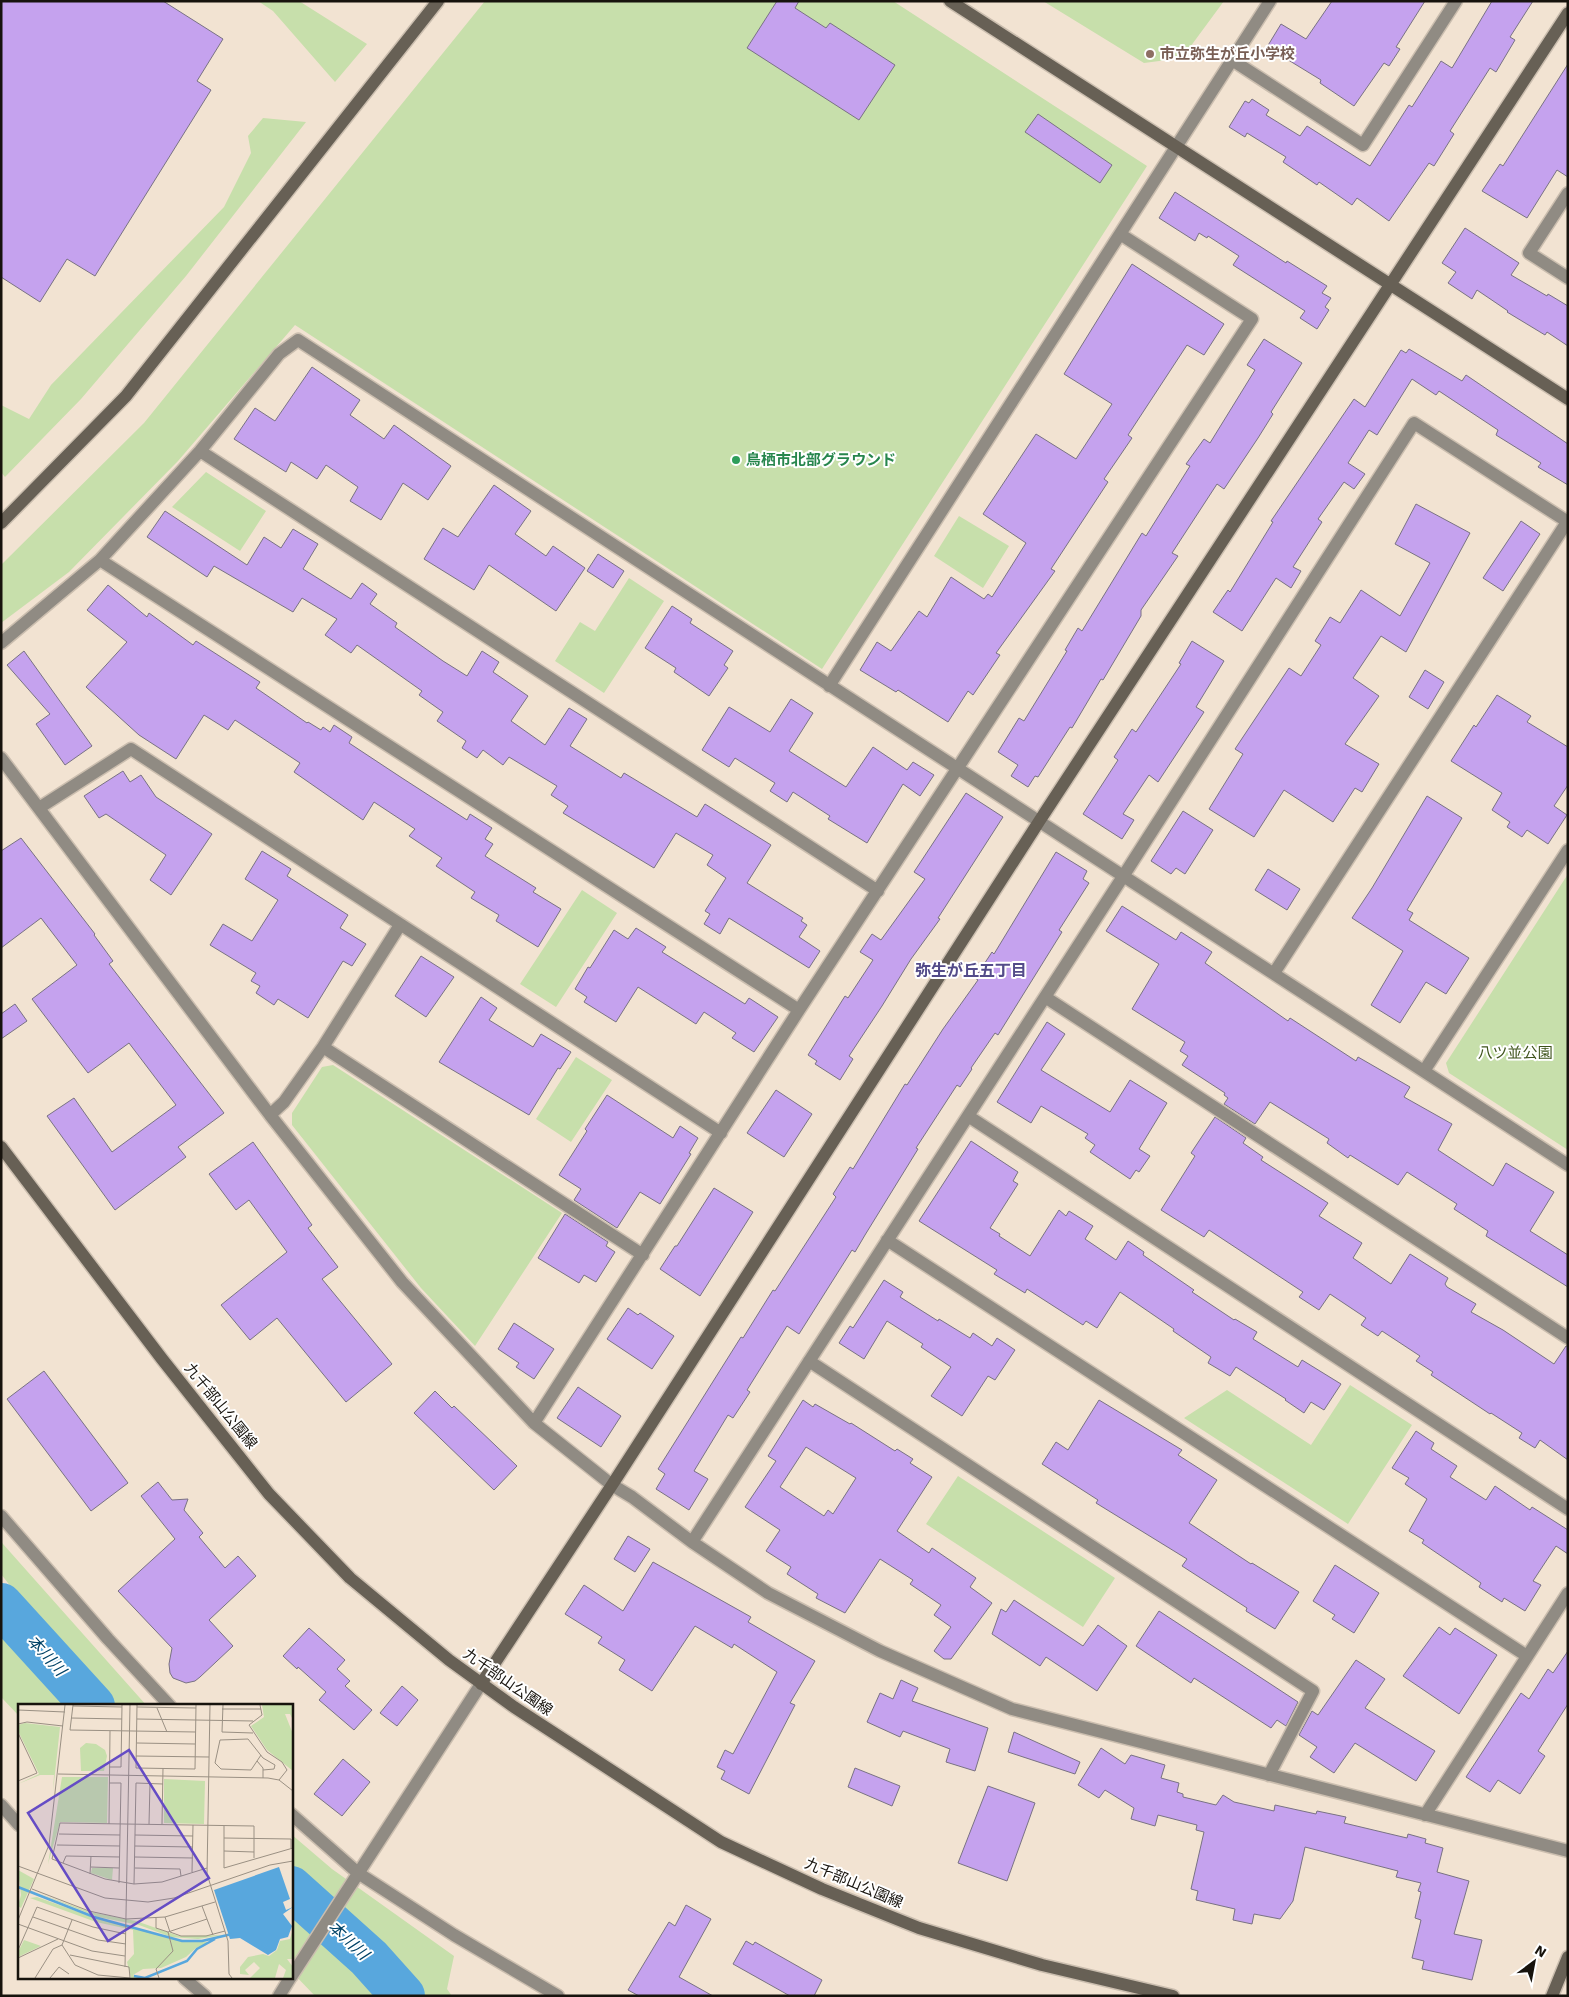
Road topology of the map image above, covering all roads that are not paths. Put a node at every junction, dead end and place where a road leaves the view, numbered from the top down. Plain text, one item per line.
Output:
1 (438, 1) edge
2 (950, 1) edge
3 (1270, 1) edge
4 (1456, 1) edge
5 (1568, 13) edge
6 (1232, 60) junction
7 (1176, 147) junction
8 (1568, 193) edge
9 (1120, 234) junction
10 (1568, 278) edge
11 (1391, 284) junction
12 (1568, 399) edge
13 (200, 451) junction
14 (1567, 522) edge
15 (1, 523) edge
16 (100, 560) junction
17 (1, 644) edge
18 (829, 686) junction
19 (1, 758) edge
20 (959, 769) junction
21 (39, 808) junction
22 (1040, 820) junction
23 (1568, 850) edge
24 (1124, 875) junction
25 (878, 891) junction
26 (400, 925) junction
27 (1274, 972) junction
28 (1046, 997) junction
29 (799, 1010) junction
30 (323, 1048) junction
31 (1424, 1071) junction
32 (270, 1114) junction
33 (968, 1116) junction
34 (721, 1133) junction
35 (1, 1147) edge
36 (1568, 1164) edge
37 (888, 1240) junction
38 (643, 1255) junction
39 (1568, 1338) edge
40 (809, 1361) junction
41 (534, 1423) junction
42 (612, 1485) junction
43 (1568, 1509) edge
44 (1, 1516) edge
45 (692, 1542) junction
46 (1568, 1593) edge
47 (1527, 1656) junction
48 (481, 1684) junction
49 (168, 1704) edge
50 (1269, 1775) junction
51 (1, 1806) edge
52 (292, 1815) edge
53 (1425, 1815) junction
54 (18, 1824) edge
55 (1568, 1852) edge
56 (358, 1873) junction
57 (1568, 1957) edge
58 (292, 1975) edge
59 (186, 1980) edge
60 (289, 1980) edge
61 (205, 1996) edge
62 (279, 1996) edge
63 (558, 1996) edge
64 (1173, 1996) edge
65 (1552, 1996) edge

1 - 15 street
2 - 7 street
3 - 6 street
4 - 6 street
5 - 11 street
6 - 7 street
7 - 9 street
7 - 11 street
8 - 10 street
9 - 18 street
9 - 20 street
11 - 12 street
11 - 22 street
13 - 16 street
13 - 18 street
13 - 25 street
14 - 24 street
14 - 27 street
16 - 17 street
16 - 29 street
18 - 20 street
19 - 21 street
20 - 22 street
20 - 25 street
21 - 26 street
21 - 32 street
22 - 24 street
22 - 42 street
23 - 31 street
24 - 27 street
24 - 28 street
25 - 29 street
26 - 30 street
26 - 34 street
27 - 31 street
28 - 33 street
28 - 39 street
29 - 34 street
30 - 32 street
30 - 38 street
31 - 36 street
32 - 41 street
33 - 37 street
33 - 43 street
34 - 38 street
35 - 48 street, 九千部山公園線
37 - 40 street
37 - 47 street
38 - 41 street
40 - 45 street
40 - 50 street
41 - 42 street
42 - 45 street
42 - 48 street
44 - 49 street
45 - 50 street
46 - 47 street
47 - 53 street
48 - 56 street
48 - 64 street, 九千部山公園線
50 - 53 street
51 - 54 street
52 - 56 street
53 - 55 street
56 - 58 street
56 - 63 street
57 - 65 street
59 - 61 street
60 - 62 street

